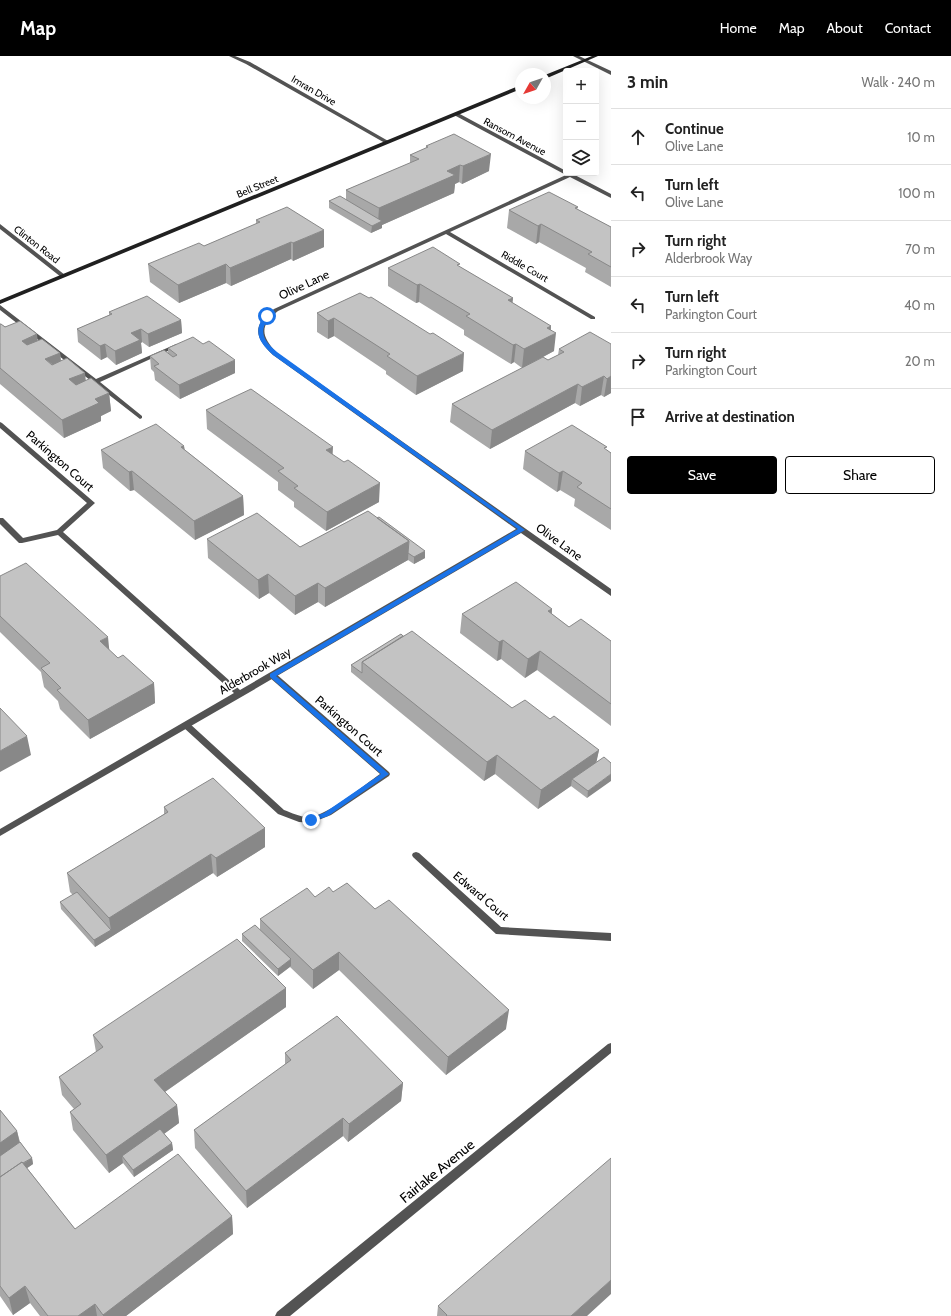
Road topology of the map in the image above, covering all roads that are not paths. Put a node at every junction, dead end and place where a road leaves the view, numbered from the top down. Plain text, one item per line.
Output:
1 (231, 56) edge
2 (575, 56) edge
3 (596, 56) edge
4 (585, 61) junction
5 (611, 73) edge
6 (551, 75) edge
7 (515, 89) edge
8 (456, 114) junction
9 (387, 142) junction
10 (563, 172) edge
11 (563, 176) edge
12 (571, 176) edge
13 (611, 196) edge
14 (0, 226) edge
15 (446, 232) junction
16 (63, 276) junction
17 (0, 302) edge
18 (0, 307) edge
19 (593, 318) dead end
20 (176, 346) edge
21 (95, 382) junction
22 (140, 417) dead end
23 (0, 424) edge
24 (0, 520) edge
25 (522, 530) junction
26 (59, 532) junction
27 (611, 593) edge
28 (272, 675) junction
29 (240, 694) junction
30 (186, 725) junction
31 (0, 833) edge
32 (416, 855) dead end
33 (611, 937) edge
34 (611, 1048) edge
35 (281, 1316) edge

1 - 9 street, Imran Drive
2 - 4 street
3 - 4 street
4 - 5 street
4 - 6 street
7 - 8 street, Bell Street
8 - 9 street, Bell Street
8 - 10 street, Ransom Avenue
9 - 16 street, Bell Street
11 - 15 street, Olive Lane
12 - 13 street, Ransom Avenue
14 - 16 street, Clinton Road
15 - 19 street, Riddle Court
15 - 25 street, Olive Lane
16 - 17 street, Bell Street
18 - 21 street
20 - 21 street
21 - 22 street
23 - 26 street, Parkington Court
24 - 26 street, Parkington Court
25 - 27 street, Olive Lane
25 - 28 street, Alderbrook Way
26 - 29 street
28 - 29 street, Alderbrook Way
28 - 30 street, Parkington Court
29 - 30 street, Alderbrook Way
30 - 31 street, Alderbrook Way
32 - 33 street, Edward Court
34 - 35 street, Fairlake Avenue

